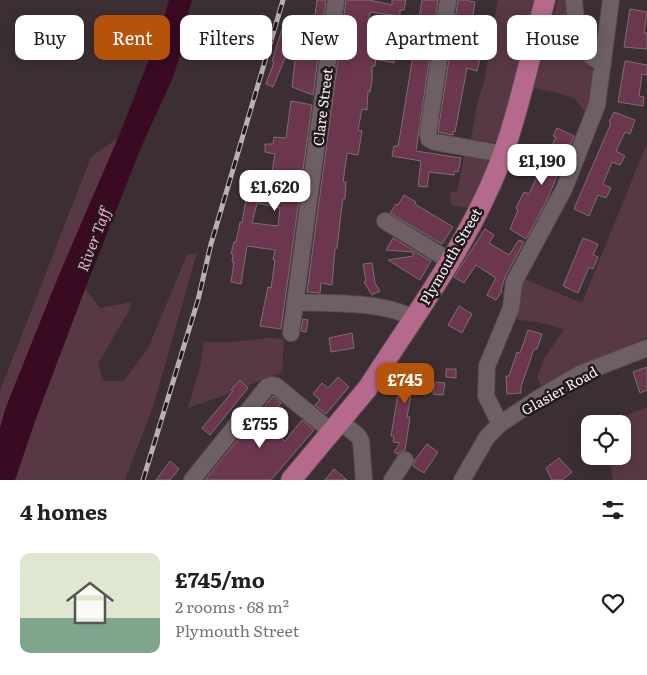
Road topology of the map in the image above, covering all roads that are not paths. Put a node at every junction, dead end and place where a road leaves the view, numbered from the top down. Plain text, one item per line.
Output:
1 (336, 0) edge
2 (448, 0) edge
3 (545, 0) edge
4 (574, 0) edge
5 (611, 0) edge
6 (603, 62) junction
7 (503, 154) junction
8 (385, 221) dead end
9 (450, 261) junction
10 (296, 302) junction
11 (413, 319) junction
12 (291, 333) dead end
13 (647, 348) edge
14 (500, 424) junction
15 (336, 426) junction
16 (406, 460) dead end
17 (192, 480) edge
18 (291, 480) edge
19 (364, 480) edge
20 (392, 480) edge
21 (462, 480) edge

1 - 10 street, Clare Street
2 - 7 street
3 - 7 main road, Plymouth Street
4 - 6 street
5 - 6 street
6 - 14 street
7 - 9 main road, Plymouth Street
8 - 9 street
9 - 11 main road, Plymouth Street
10 - 11 street
10 - 12 street, Clare Street
11 - 15 main road, Plymouth Street
13 - 14 street, Glasier Road
14 - 21 street, Glasier Road
15 - 17 street
15 - 18 main road, Plymouth Street
15 - 19 street
16 - 20 street

